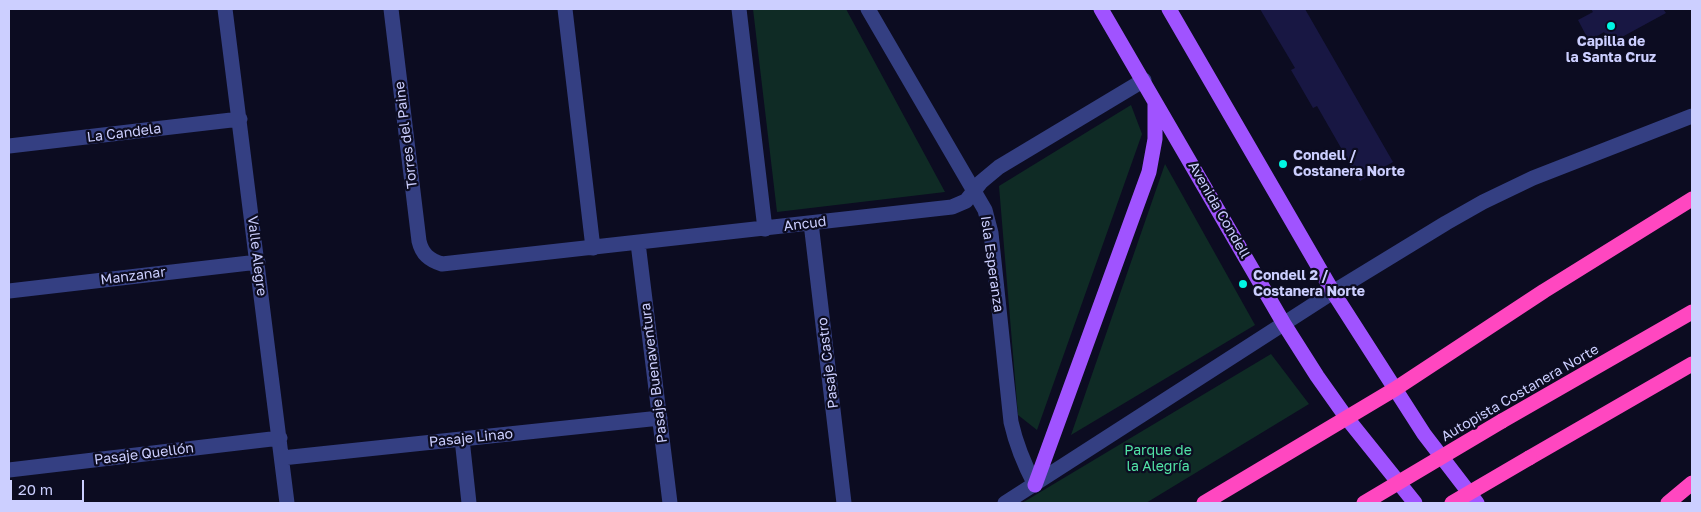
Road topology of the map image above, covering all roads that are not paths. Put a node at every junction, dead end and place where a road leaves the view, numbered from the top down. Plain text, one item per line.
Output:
1 (226, 9) edge
2 (391, 9) edge
3 (566, 9) edge
4 (739, 9) edge
5 (868, 9) edge
6 (1101, 9) edge
7 (1169, 9) edge
8 (1144, 80) junction
9 (1154, 99) junction
10 (1692, 116) edge
11 (240, 119) junction
12 (9, 146) edge
13 (974, 192) junction
14 (1692, 199) edge
15 (811, 224) junction
16 (765, 229) junction
17 (638, 243) junction
18 (593, 248) junction
19 (429, 259) joint
20 (258, 262) junction
21 (9, 291) edge
22 (1333, 292) junction
23 (1692, 312) edge
24 (1284, 324) junction
25 (1692, 364) edge
26 (1395, 389) junction
27 (1346, 417) junction
28 (660, 418) junction
29 (280, 438) junction
30 (462, 439) junction
31 (282, 458) junction
32 (9, 470) edge
33 (1692, 483) edge
34 (1036, 485) junction
35 (287, 503) edge
36 (470, 503) edge
37 (670, 503) edge
38 (844, 503) edge
39 (1005, 503) edge
40 (1204, 503) edge
41 (1364, 503) edge
42 (1415, 503) edge
43 (1452, 503) edge
44 (1477, 503) edge
45 (1668, 503) edge

1 - 11 street, Valle Alegre
2 - 19 street, Torres del Paine
3 - 18 street
4 - 16 street
5 - 13 street, Isla Esperanza
6 - 8 main road, Avenida Condell
7 - 22 main road
8 - 9 main road, Avenida Condell
8 - 13 street, Ancud
9 - 24 main road, Avenida Condell
9 - 34 main road
10 - 22 street
11 - 12 street, La Candela
11 - 20 street, Valle Alegre
13 - 15 street, Ancud
13 - 34 street, Isla Esperanza
14 - 26 highway
15 - 16 street, Ancud
15 - 38 street, Pasaje Castro
16 - 17 street, Ancud
17 - 18 street, Ancud
17 - 28 street, Pasaje Buenaventura
18 - 19 street, Ancud
20 - 21 street, Manzanar
20 - 29 street, Valle Alegre
22 - 24 street
22 - 26 main road
23 - 41 highway, Autopista Costanera Norte, bridge
24 - 27 main road, Avenida Condell
24 - 34 street
25 - 43 highway, bridge
26 - 27 highway
26 - 44 main road
27 - 40 highway
27 - 42 main road, Avenida Condell
28 - 30 street, Pasaje Linao
28 - 37 street, Pasaje Buenaventura
29 - 31 street, Valle Alegre
29 - 32 street, Pasaje Quellón
30 - 31 street, Pasaje Linao
30 - 36 street
31 - 35 street, Valle Alegre
33 - 45 highway
34 - 39 street

